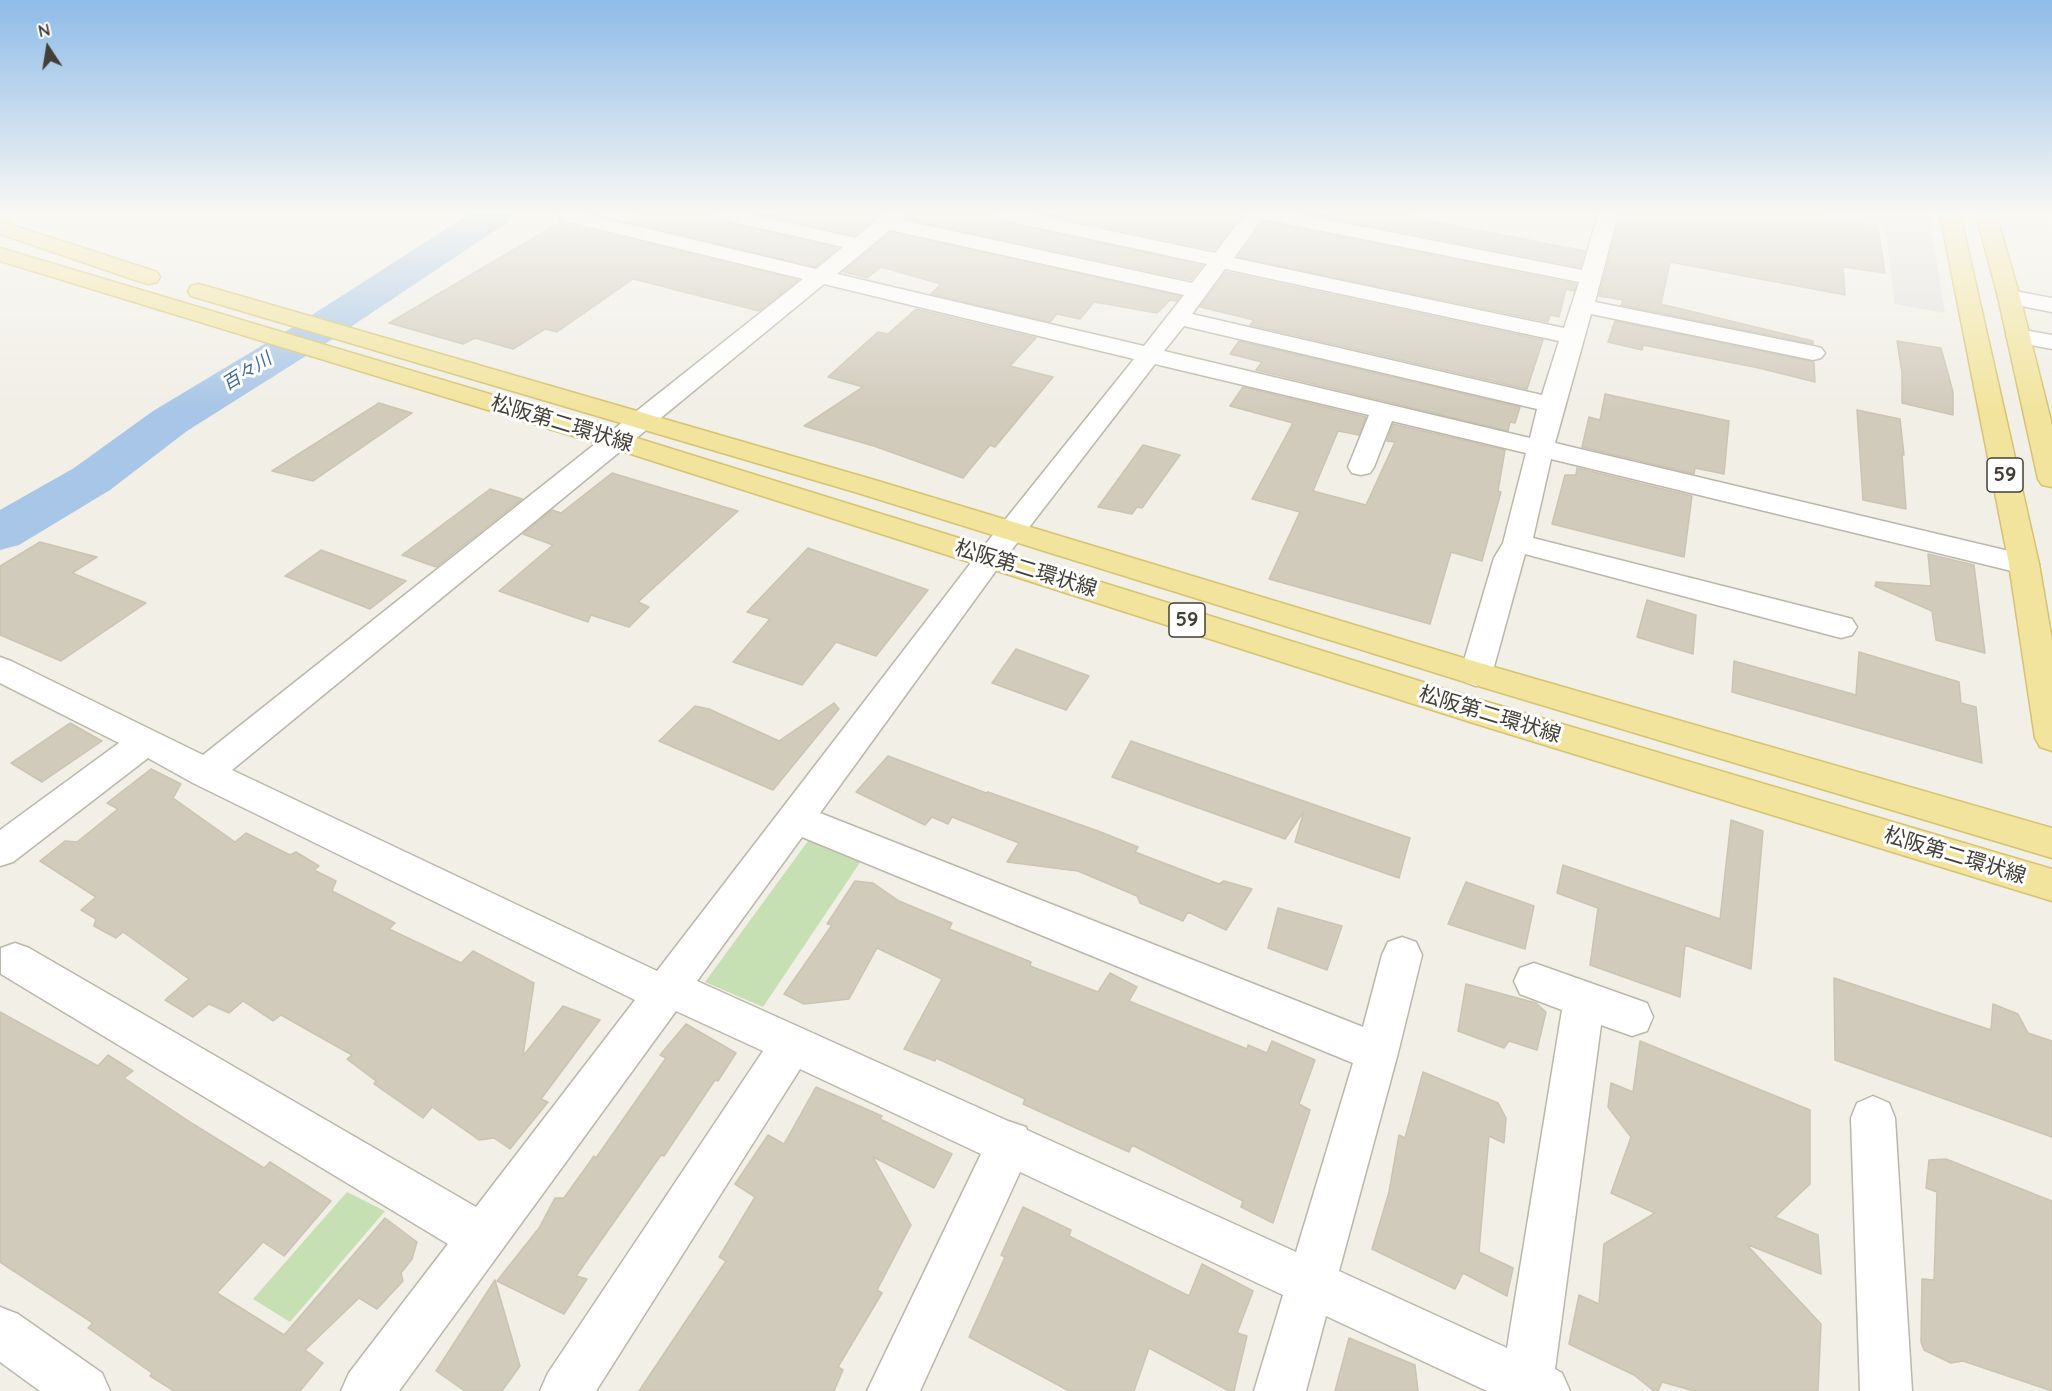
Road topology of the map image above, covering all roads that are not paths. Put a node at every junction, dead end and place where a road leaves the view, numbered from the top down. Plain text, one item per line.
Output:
1 (1591, 278) edge
2 (82, 279) edge
3 (159, 279) edge
4 (818, 279) edge
5 (834, 279) edge
6 (1147, 279) edge
7 (1207, 279) edge
8 (1304, 279) edge
9 (1964, 279) edge
10 (2004, 279) edge
11 (1197, 291) junction
12 (2009, 297) junction
13 (2052, 305) edge
14 (1583, 306) junction
15 (1178, 318) junction
16 (2018, 336) junction
17 (1574, 337) junction
18 (2052, 342) edge
19 (1813, 353) dead end
20 (1147, 354) junction
21 (1551, 405) junction
22 (1384, 410) junction
23 (643, 421) junction
24 (618, 441) junction
25 (1541, 448) junction
26 (1361, 467) dead end
27 (2052, 479) edge
28 (1517, 543) junction
29 (1000, 545) junction
30 (2024, 564) junction
31 (1842, 627) dead end
32 (3, 674) edge
33 (1476, 674) junction
34 (2052, 738) edge
35 (146, 741) junction
36 (205, 773) junction
37 (796, 819) junction
38 (2052, 843) edge
39 (0, 850) edge
40 (2052, 885) edge
41 (1402, 955) dead end
42 (15, 961) dead end
43 (1534, 981) dead end
44 (665, 990) junction
45 (1584, 1000) junction
46 (1632, 1017) dead end
47 (792, 1044) junction
48 (1377, 1053) junction
49 (1873, 1118) dead end
50 (1010, 1143) junction
51 (481, 1237) junction
52 (1309, 1284) junction
53 (0, 1332) edge
54 (1532, 1388) edge
55 (84, 1391) edge
56 (367, 1391) edge
57 (566, 1391) edge
58 (892, 1391) edge
59 (1280, 1391) edge
60 (1886, 1391) edge

1 - 14 street
2 - 24 main road, 松阪第二環状線 / 59
3 - 23 main road, 松阪第二環状線 / 59
4 - 23 street
5 - 20 street
6 - 11 street
7 - 11 street
8 - 17 street
9 - 30 main road, 59
10 - 12 main road, 59
11 - 15 street
12 - 13 street
12 - 16 main road, 59
14 - 17 street
14 - 19 street
15 - 20 street
15 - 21 street
16 - 18 street
16 - 27 main road, 59
17 - 21 street
20 - 22 street
20 - 29 street
21 - 25 street
22 - 25 street
22 - 26 street
23 - 24 street
23 - 29 main road, 松阪第二環状線 / 59
24 - 29 main road, 松阪第二環状線 / 59
24 - 36 street
25 - 28 street
25 - 30 street
28 - 31 street
28 - 33 street
29 - 33 main road, 松阪第二環状線 / 59
29 - 37 street
29 - 40 main road, 松阪第二環状線 / 59
30 - 34 main road, 59
32 - 35 street
33 - 38 main road, 松阪第二環状線 / 59
35 - 36 street
35 - 39 street
36 - 44 street
37 - 44 street
37 - 48 street
41 - 48 street
42 - 51 street
43 - 45 street
44 - 47 street
44 - 51 street
45 - 46 street
45 - 54 street
47 - 50 street
47 - 57 street
48 - 52 street
49 - 60 street
50 - 52 street
50 - 58 street
51 - 56 street
52 - 54 street
52 - 59 street
53 - 55 street

